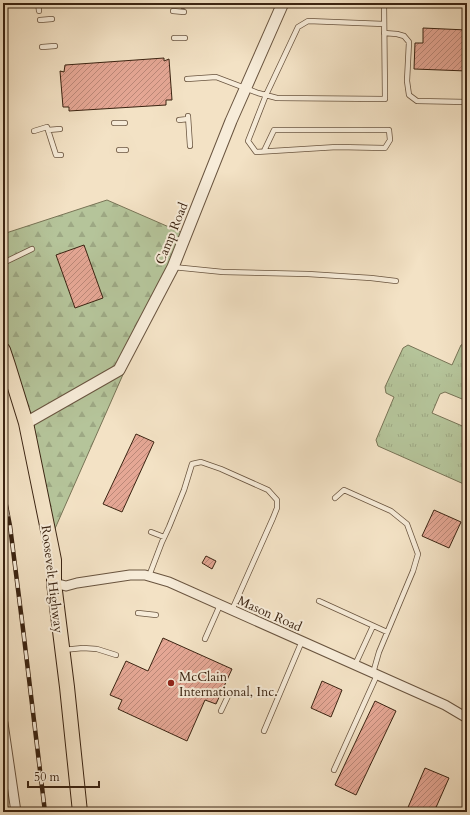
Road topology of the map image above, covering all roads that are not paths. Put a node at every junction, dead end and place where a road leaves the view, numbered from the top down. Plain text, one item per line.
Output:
1 (38, 3) edge
2 (283, 3) edge
3 (384, 3) edge
4 (39, 11) dead end
5 (173, 11) dead end
6 (184, 12) dead end
7 (40, 20) dead end
8 (52, 20) dead end
9 (384, 24) junction
10 (384, 33) junction
11 (174, 38) dead end
12 (185, 38) dead end
13 (55, 46) dead end
14 (42, 47) dead end
15 (187, 79) dead end
16 (245, 88) junction
17 (266, 95) junction
18 (467, 102) edge
19 (179, 120) dead end
20 (125, 123) dead end
21 (114, 124) dead end
22 (60, 129) dead end
23 (48, 130) junction
24 (34, 131) dead end
25 (190, 146) dead end
26 (119, 150) dead end
27 (126, 150) dead end
28 (264, 151) junction
29 (61, 155) dead end
30 (32, 249) dead end
31 (3, 263) edge
32 (173, 267) junction
33 (396, 281) dead end
34 (3, 350) edge
35 (26, 423) junction
36 (335, 498) dead end
37 (151, 532) dead end
38 (164, 537) junction
39 (149, 576) junction
40 (54, 583) junction
41 (319, 601) dead end
42 (220, 605) junction
43 (232, 610) junction
44 (138, 613) dead end
45 (156, 615) dead end
46 (373, 626) junction
47 (387, 632) junction
48 (205, 639) dead end
49 (302, 641) junction
50 (62, 650) junction
51 (116, 655) dead end
52 (355, 665) junction
53 (375, 674) junction
54 (229, 694) dead end
55 (221, 711) dead end
56 (467, 718) edge
57 (3, 723) edge
58 (264, 731) dead end
59 (334, 770) dead end
60 (16, 812) edge
61 (80, 812) edge

1 - 4 lane
2 - 16 street, Camp Road
3 - 9 lane
5 - 6 lane
7 - 8 lane
9 - 10 lane
9 - 17 lane
10 - 17 lane
10 - 18 lane
11 - 12 lane
13 - 14 lane
15 - 16 lane
16 - 17 lane
16 - 32 street, Camp Road
17 - 28 lane
19 - 25 lane
20 - 21 lane
22 - 23 lane
23 - 24 lane
23 - 29 lane
26 - 27 lane
28 - 28 lane
30 - 31 lane
32 - 33 lane
32 - 35 street, Camp Road
34 - 35 main road, Roosevelt Highway
35 - 40 main road, Roosevelt Highway
36 - 47 lane
37 - 38 lane
38 - 39 lane
38 - 43 lane
39 - 40 street, Mason Road
39 - 42 street, Mason Road
40 - 50 main road, Roosevelt Highway
41 - 46 lane
42 - 43 street, Mason Road
42 - 48 lane
43 - 49 street, Mason Road
44 - 45 lane
46 - 47 lane
46 - 52 lane
47 - 53 lane
49 - 52 street, Mason Road
49 - 58 lane
50 - 51 lane
50 - 61 main road, Roosevelt Highway
52 - 53 street, Mason Road
53 - 56 street, Mason Road
53 - 59 lane
54 - 55 lane
57 - 60 street

